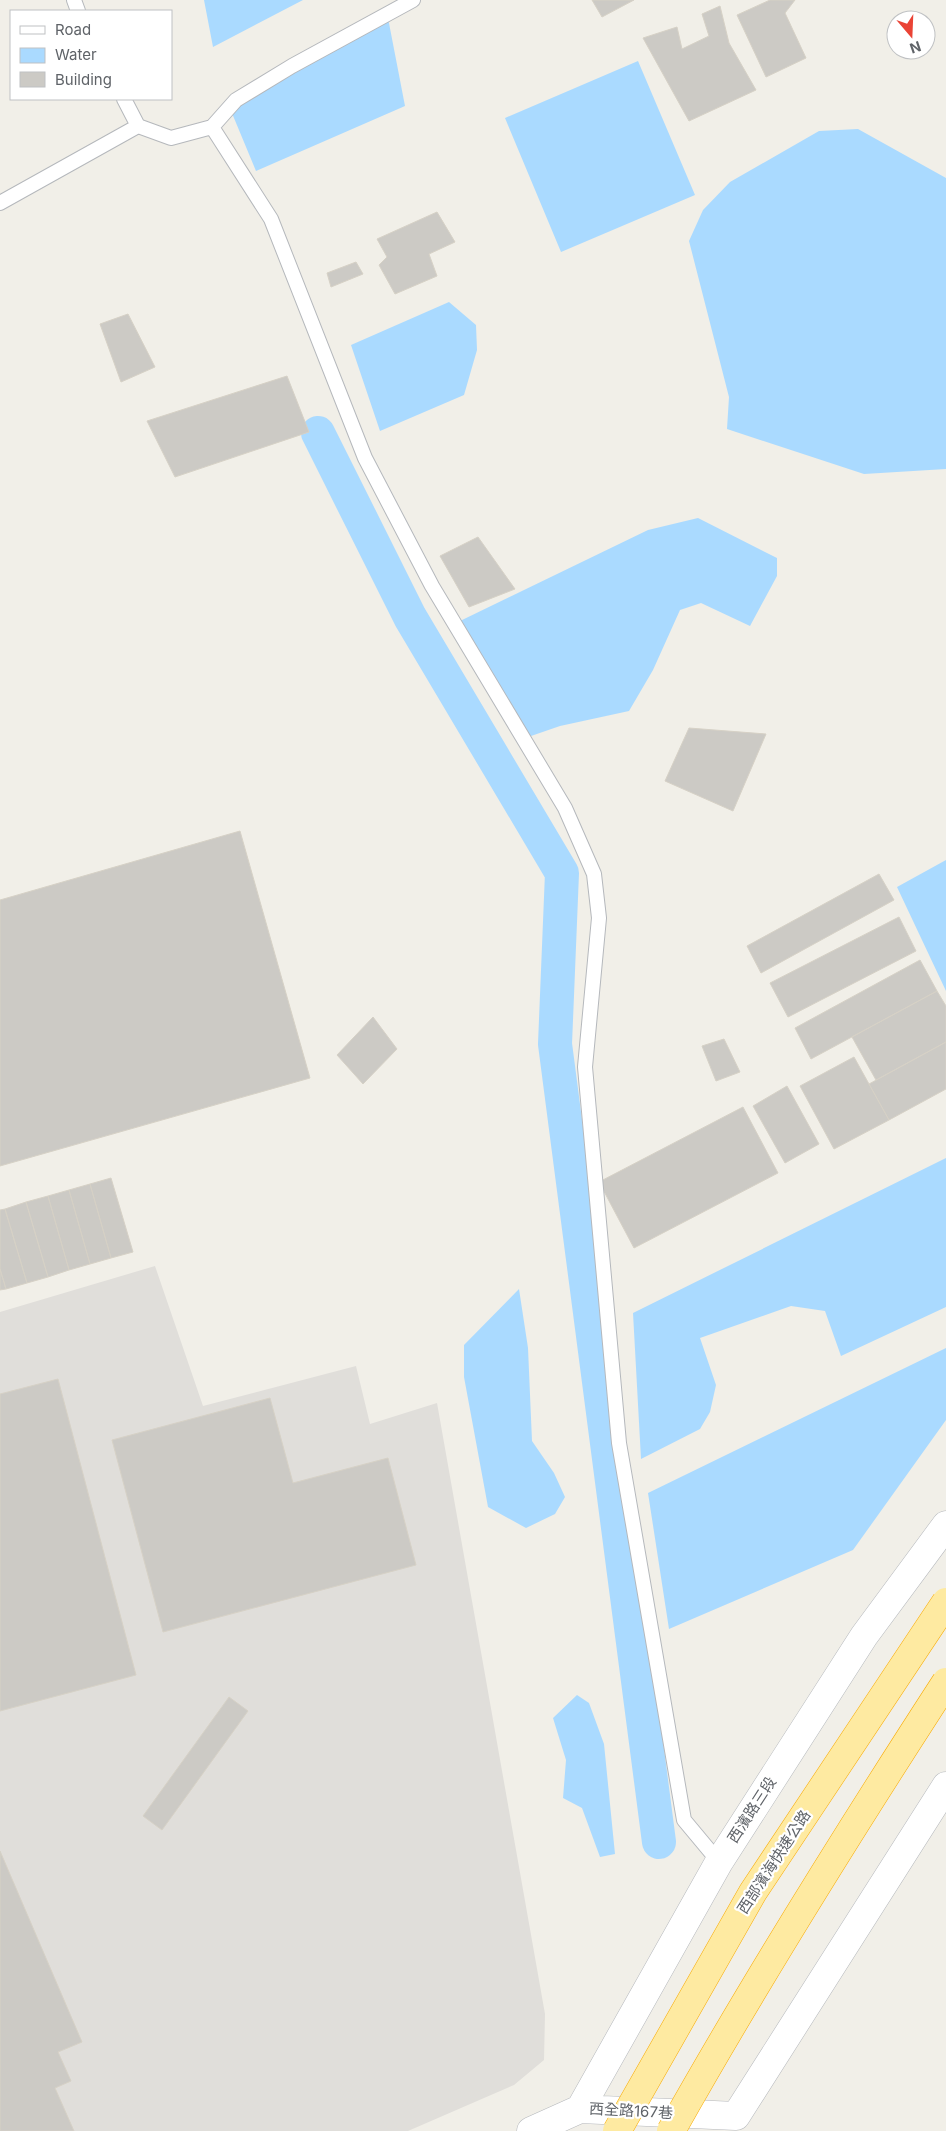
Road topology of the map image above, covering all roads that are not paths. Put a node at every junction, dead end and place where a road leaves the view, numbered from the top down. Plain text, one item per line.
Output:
1 (413, 0) edge
2 (125, 100) edge
3 (138, 126) junction
4 (212, 126) junction
5 (0, 203) edge
6 (946, 1525) edge
7 (946, 1602) edge
8 (946, 1682) edge
9 (946, 1786) edge
10 (719, 1862) junction
11 (580, 2109) junction
12 (531, 2131) edge
13 (617, 2131) edge
14 (671, 2131) edge

1 - 4 lane
2 - 3 lane
3 - 4 lane
3 - 5 lane
4 - 10 lane
6 - 10 street, 西濱路三段
7 - 13 highway, 西部濱海快速公路, bridge
8 - 14 highway, bridge
9 - 11 street, 西全路167巷
10 - 11 street, 西濱路三段
11 - 12 street, 西全路167巷

